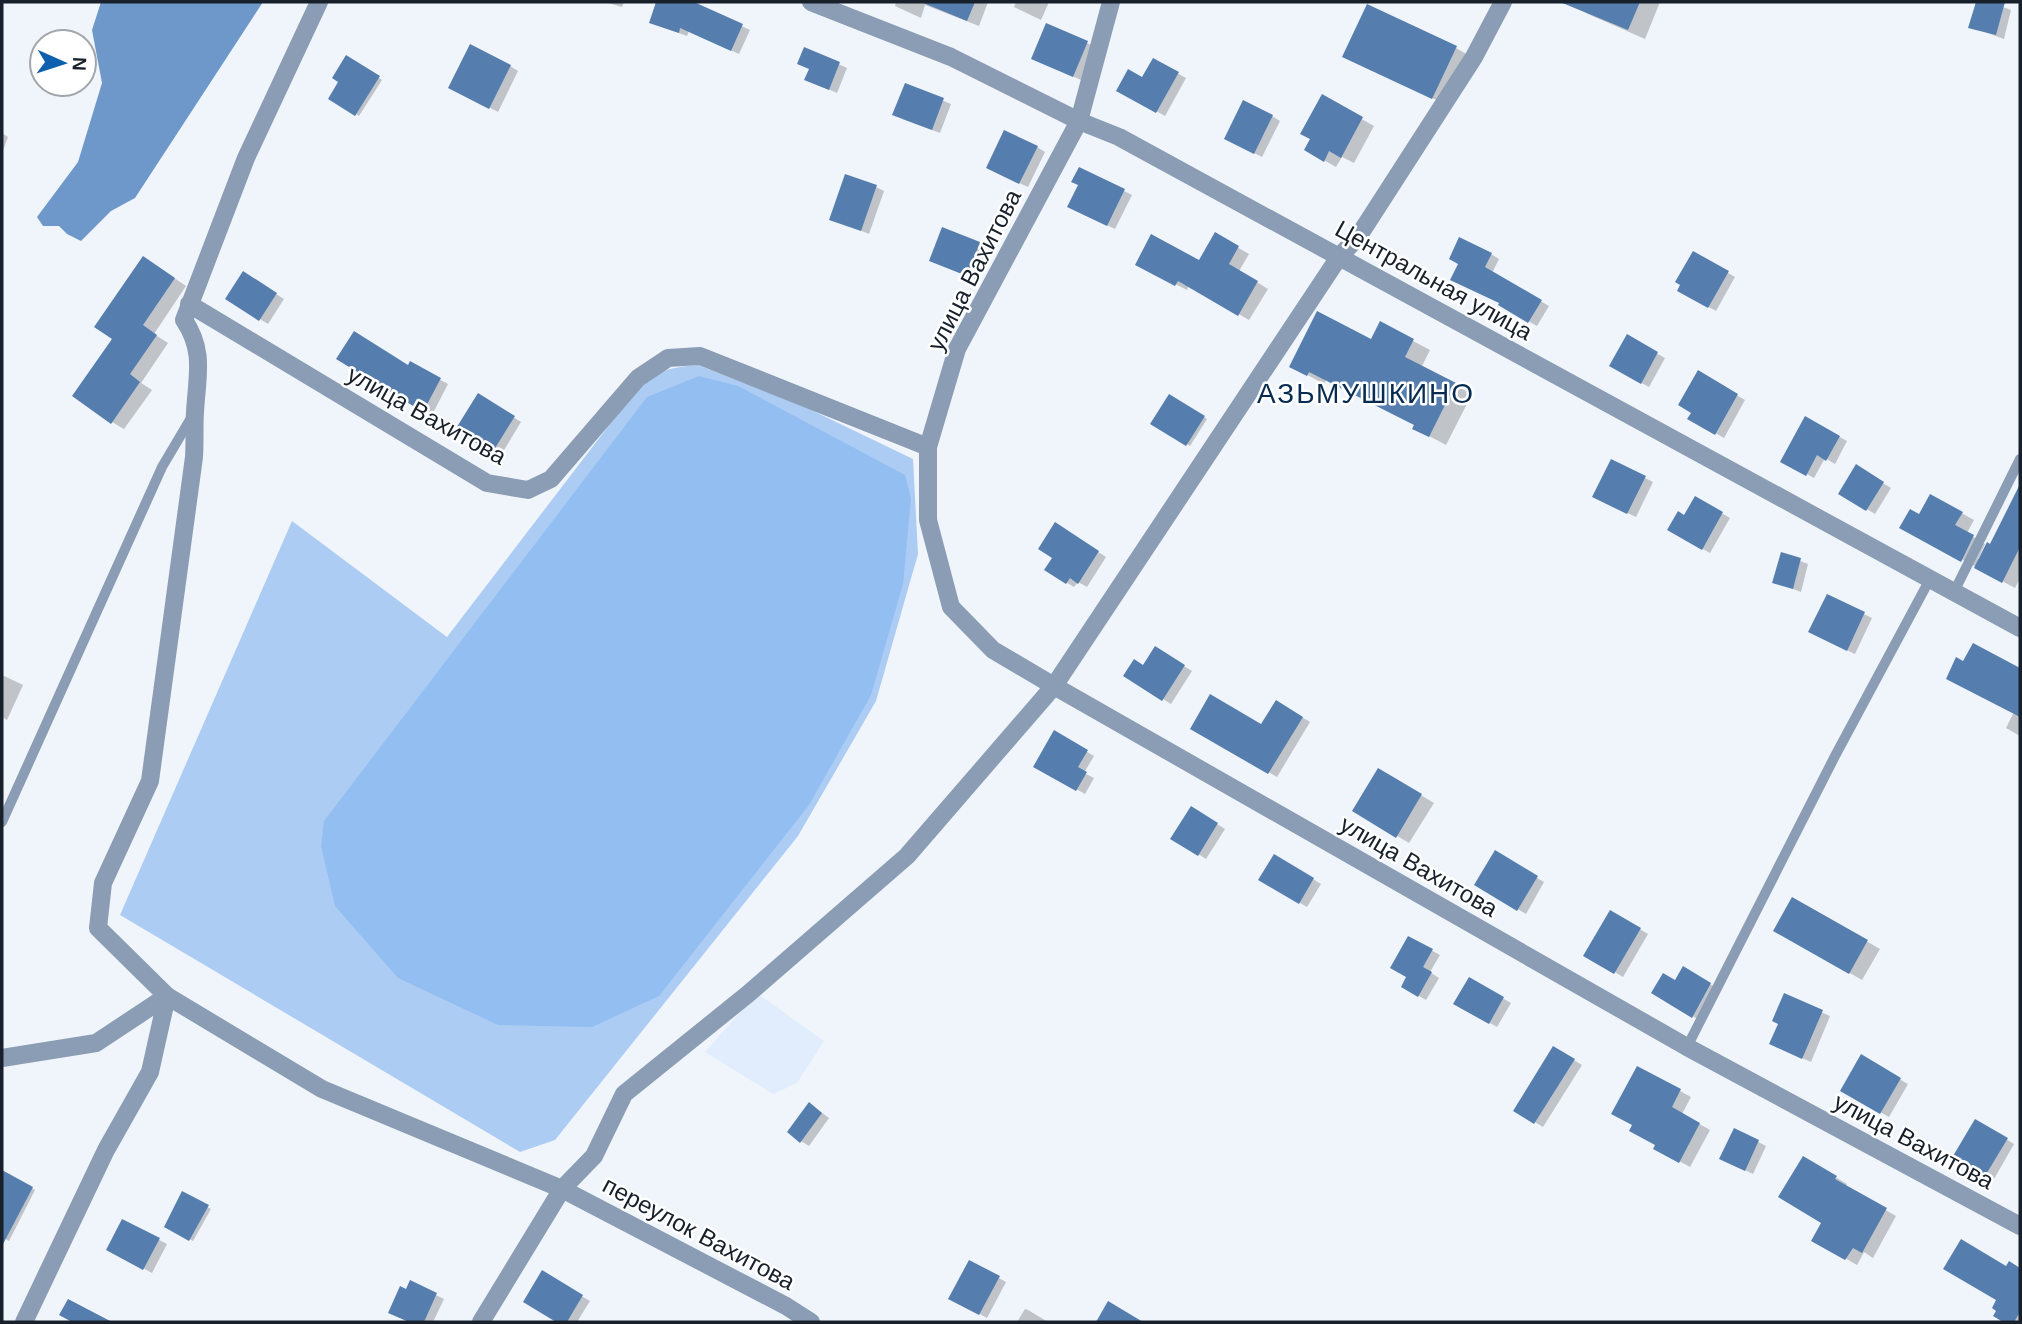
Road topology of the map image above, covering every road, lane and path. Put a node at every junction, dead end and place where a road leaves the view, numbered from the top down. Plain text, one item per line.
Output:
1 (318, 2) edge
2 (811, 2) edge
3 (1111, 2) edge
4 (1503, 2) edge
5 (1079, 121) junction
6 (1339, 257) junction
7 (189, 304) junction
8 (195, 411) junction
9 (928, 447) junction
10 (2020, 459) edge
11 (1930, 579) junction
12 (1954, 592) junction
13 (2020, 628) edge
14 (1054, 685) junction
15 (2, 822) edge
16 (167, 996) junction
17 (1687, 1047) junction
18 (2, 1058) edge
19 (562, 1189) junction
20 (2020, 1226) edge
21 (24, 1322) edge
22 (481, 1322) edge
23 (811, 1322) edge

1 - 7 street
2 - 5 street, Центральная улица
3 - 5 street, улица Вахитова
4 - 6 street
5 - 6 street, Центральная улица
5 - 9 street, улица Вахитова
6 - 11 street, Центральная улица
6 - 14 street
7 - 8 street
7 - 9 street, улица Вахитова
8 - 15 lane
8 - 16 street, переулок Вахитова
9 - 14 street, улица Вахитова
10 - 12 lane
11 - 12 street, Центральная улица
11 - 17 lane
12 - 13 street, Центральная улица
14 - 17 street, улица Вахитова
14 - 19 street
16 - 18 street
16 - 19 street, переулок Вахитова
16 - 21 street
17 - 20 street, улица Вахитова
19 - 22 street
19 - 23 street, переулок Вахитова

